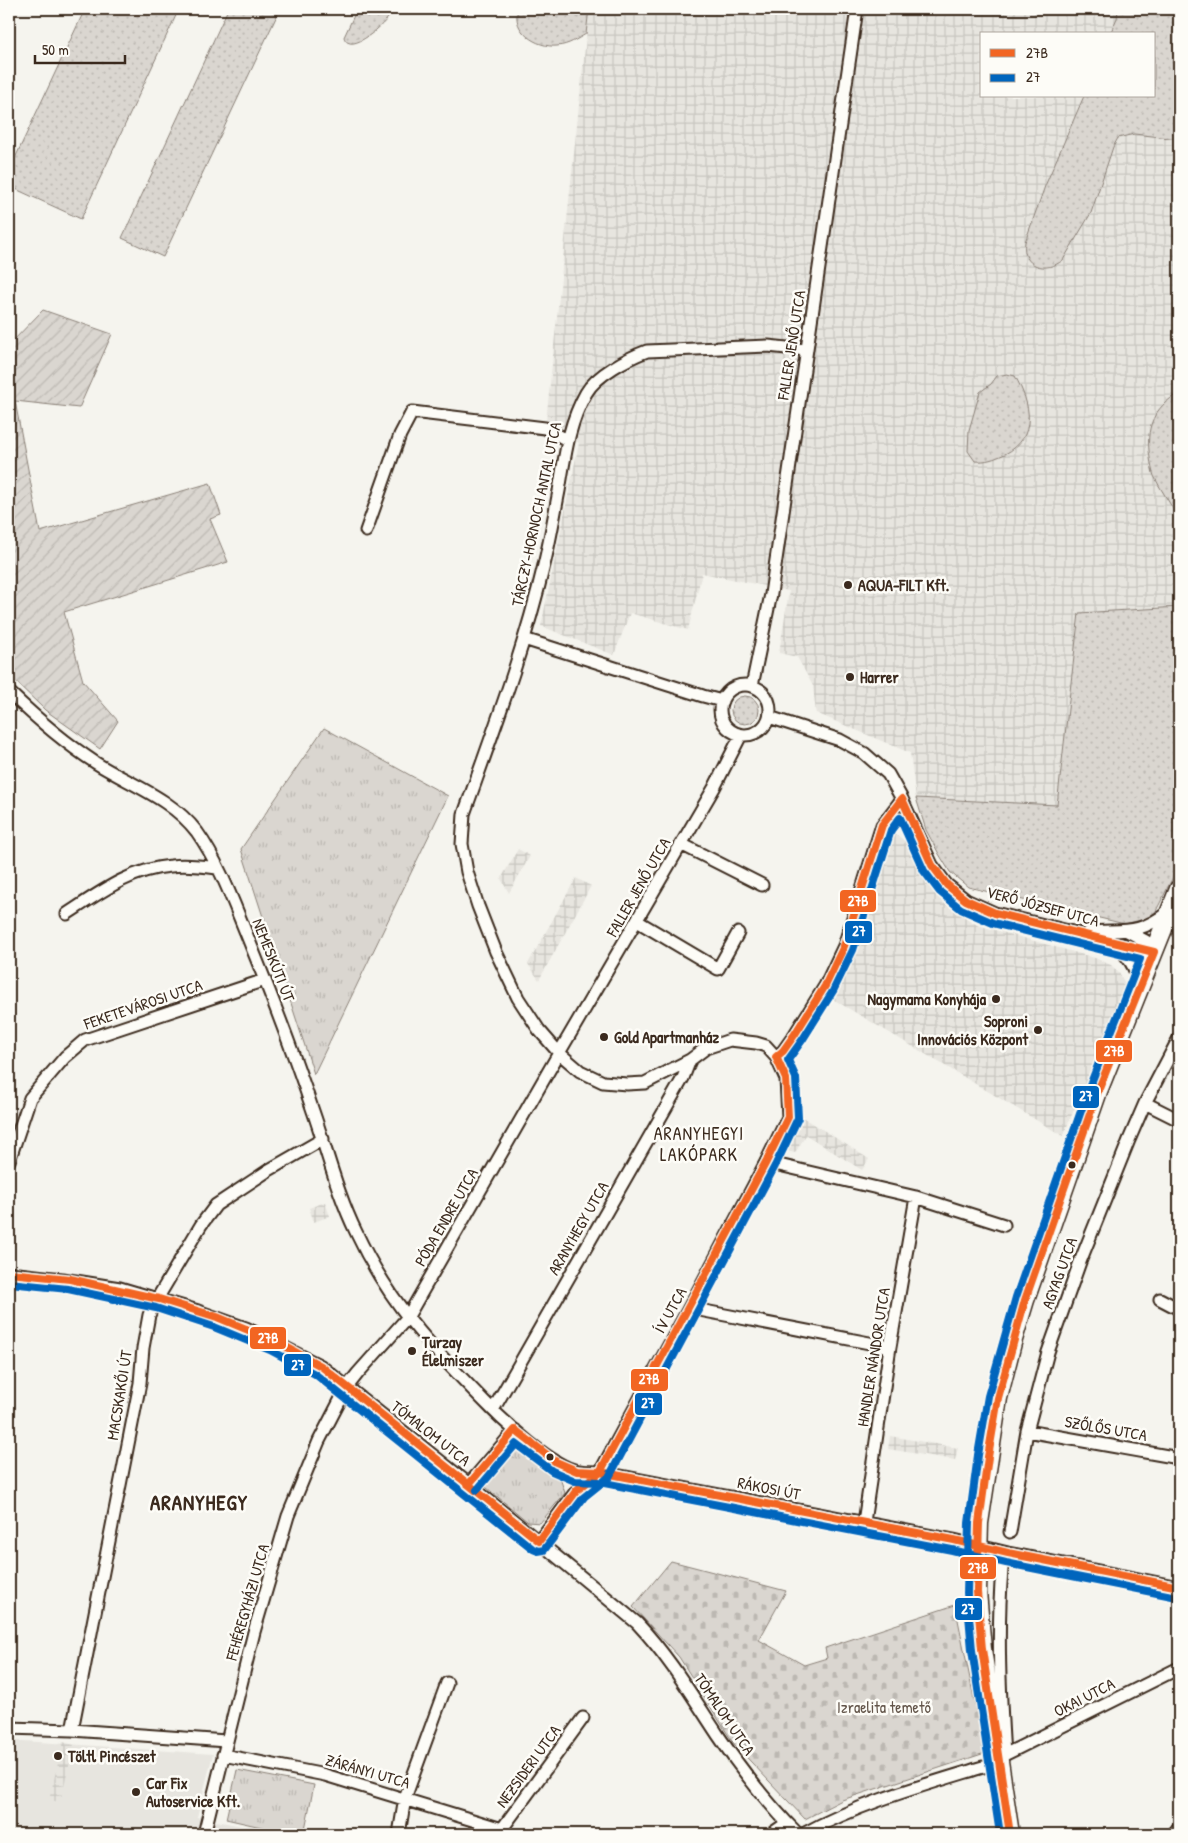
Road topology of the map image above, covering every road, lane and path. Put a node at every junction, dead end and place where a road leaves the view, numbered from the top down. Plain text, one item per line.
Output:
1 (857, 9) edge
2 (806, 350) junction
3 (567, 440) junction
4 (366, 531) dead end
5 (524, 639) junction
6 (752, 686) junction
7 (9, 692) edge
8 (722, 701) junction
9 (769, 717) junction
10 (741, 735) junction
11 (902, 799) junction
12 (681, 844) junction
13 (217, 868) junction
14 (762, 885) dead end
15 (1179, 889) edge
16 (1170, 911) junction
17 (67, 914) dead end
18 (637, 921) junction
19 (1127, 931) junction
20 (1077, 932) junction
21 (738, 934) dead end
22 (1154, 952) junction
23 (265, 980) junction
24 (1140, 985) junction
25 (1179, 1038) edge
26 (559, 1053) junction
27 (776, 1057) junction
28 (690, 1060) junction
29 (1145, 1103) junction
30 (1179, 1120) edge
31 (323, 1139) junction
32 (9, 1161) edge
33 (766, 1162) junction
34 (916, 1197) junction
35 (1004, 1225) dead end
36 (9, 1273) edge
37 (157, 1299) junction
38 (1160, 1299) dead end
39 (689, 1308) junction
40 (1179, 1309) edge
41 (407, 1318) junction
42 (890, 1347) junction
43 (347, 1388) junction
44 (493, 1410) junction
45 (515, 1430) junction
46 (1027, 1431) junction
47 (1179, 1458) edge
48 (600, 1472) junction
49 (469, 1484) junction
50 (864, 1522) junction
51 (1010, 1532) dead end
52 (539, 1541) junction
53 (978, 1546) junction
54 (1002, 1569) dead end
55 (1179, 1588) edge
56 (1179, 1668) edge
57 (447, 1683) dead end
58 (583, 1718) dead end
59 (9, 1728) edge
60 (72, 1730) junction
61 (226, 1741) junction
62 (223, 1755) junction
63 (983, 1766) dead end
64 (405, 1798) junction
65 (787, 1823) junction
66 (1179, 1830) edge
67 (502, 1832) edge
68 (204, 1834) edge
69 (399, 1834) edge
70 (770, 1834) edge
71 (798, 1834) edge
72 (803, 1834) edge
73 (1010, 1834) edge
74 (1176, 1834) edge

1 - 2 street, FALLER JENŐ UTCA
2 - 3 street, TÁRCZY-HORNOCH ANTAL UTCA
2 - 6 street, FALLER JENŐ UTCA
3 - 4 street
3 - 5 street, TÁRCZY-HORNOCH ANTAL UTCA
5 - 8 street
5 - 26 street, TÁRCZY-HORNOCH ANTAL UTCA
6 - 8 street
6 - 9 street
7 - 13 street, NEMESKÚTI ÚT
8 - 10 street
9 - 10 street
9 - 11 street, VERŐ JÓZSEF UTCA
10 - 12 street, FALLER JENŐ UTCA
11 - 20 street, VERŐ JÓZSEF UTCA
11 - 27 street
12 - 14 street
12 - 18 street, FALLER JENŐ UTCA
13 - 17 street
13 - 23 street, NEMESKÚTI ÚT
15 - 16 main road
16 - 19 street
16 - 22 main road
18 - 21 street
18 - 26 street, FALLER JENŐ UTCA
19 - 20 street
19 - 22 street
20 - 22 street, VERŐ JÓZSEF UTCA
20 - 24 street
22 - 24 main road
23 - 31 street, NEMESKÚTI ÚT
23 - 32 street, FEKETEVÁROSI UTCA
24 - 53 main road
25 - 29 street, AGYAG UTCA
26 - 28 street, TÁRCZY-HORNOCH ANTAL UTCA
26 - 41 street, PÓDA ENDRE UTCA
27 - 28 street, TÁRCZY-HORNOCH ANTAL UTCA
27 - 33 street, ÍV UTCA
28 - 44 street, ARANYHEGY UTCA
29 - 30 street
29 - 46 street, AGYAG UTCA
31 - 37 street, MACSKAKŐI ÚT
31 - 41 street, NEMESKÚTI ÚT
33 - 34 street
33 - 39 street, ÍV UTCA
34 - 35 street
34 - 42 street, HANDLER NÁNDOR UTCA
36 - 37 street, TÓMALOM UTCA
37 - 43 street, TÓMALOM UTCA
37 - 60 street, MACSKAKŐI ÚT
38 - 40 street
39 - 42 street
39 - 48 street, ÍV UTCA
41 - 43 street, PÓDA ENDRE UTCA
41 - 44 street, RÁKOSI ÚT
42 - 50 street, HANDLER NÁNDOR UTCA
43 - 49 street, TÓMALOM UTCA
43 - 61 street, FEHÉREGYHÁZI UTCA
44 - 45 street, RÁKOSI ÚT
45 - 48 street, RÁKOSI ÚT
45 - 49 street
46 - 47 street, SZŐLŐS UTCA
46 - 51 street, AGYAG UTCA
48 - 50 street, RÁKOSI ÚT
48 - 52 street
49 - 52 street, TÓMALOM UTCA
50 - 53 street, RÁKOSI ÚT
52 - 65 street, TÓMALOM UTCA
53 - 55 street, RÁKOSI ÚT
53 - 73 main road
54 - 56 street, OKAI UTCA
57 - 64 street
58 - 67 street, NEZSIDERI UTCA
59 - 60 street
60 - 61 street
61 - 62 street, FEHÉREGYHÁZI UTCA
62 - 64 street, ZÁRÁNYI UTCA
62 - 68 street, FEHÉREGYHÁZI UTCA
63 - 72 street
64 - 67 street, ZÁRÁNYI UTCA
64 - 69 street
65 - 70 street
65 - 71 street, TÓMALOM UTCA
66 - 74 street

